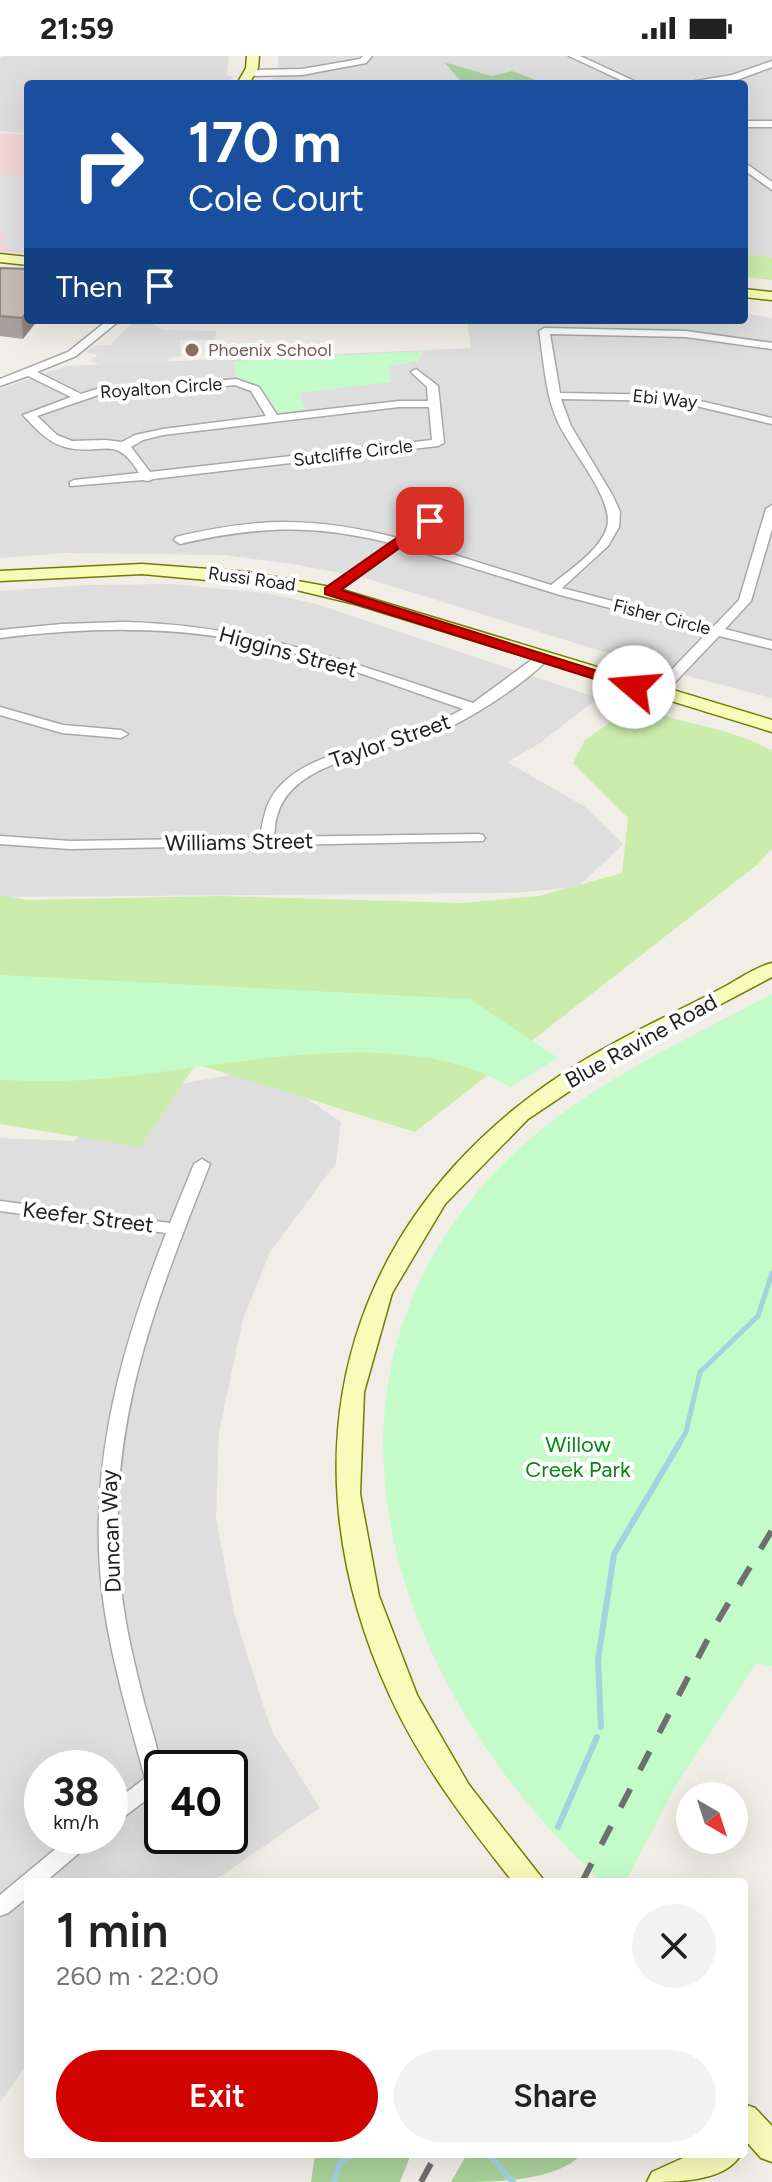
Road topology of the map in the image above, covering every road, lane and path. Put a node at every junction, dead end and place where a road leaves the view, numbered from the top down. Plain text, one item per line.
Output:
1 (253, 56) edge
2 (368, 56) edge
3 (573, 56) edge
4 (772, 64) edge
5 (756, 72) junction
6 (772, 77) edge
7 (246, 79) edge
8 (627, 80) edge
9 (707, 80) edge
10 (748, 124) edge
11 (772, 124) edge
12 (748, 168) edge
13 (772, 187) edge
14 (0, 258) edge
15 (24, 261) edge
16 (0, 271) edge
17 (24, 274) edge
18 (748, 284) edge
19 (772, 287) edge
20 (748, 293) edge
21 (772, 296) edge
22 (110, 324) edge
23 (772, 346) edge
24 (416, 372) dead end
25 (31, 373) junction
26 (18, 378) junction
27 (0, 383) edge
28 (556, 396) junction
29 (79, 397) junction
30 (66, 402) junction
31 (434, 404) junction
32 (273, 418) junction
33 (772, 421) edge
34 (122, 447) junction
35 (148, 478) junction
36 (74, 484) dead end
37 (451, 506) dead end
38 (772, 509) edge
39 (180, 540) dead end
40 (399, 543) junction
41 (0, 576) edge
42 (553, 589) junction
43 (330, 591) junction
44 (718, 631) junction
45 (0, 634) edge
46 (772, 645) edge
47 (543, 658) junction
48 (656, 694) junction
49 (475, 708) junction
50 (0, 711) edge
51 (772, 726) edge
52 (121, 734) dead end
53 (478, 838) dead end
54 (0, 840) edge
55 (266, 842) junction
56 (772, 969) edge
57 (202, 1164) dead end
58 (0, 1206) edge
59 (176, 1229) junction
60 (128, 1802) edge
61 (64, 1854) edge
62 (37, 1878) edge
63 (526, 1878) edge
64 (24, 1889) edge
65 (0, 1907) edge
66 (716, 2158) edge
67 (663, 2182) edge

1 - 7 main road
2 - 7 street
3 - 8 street
4 - 5 street
5 - 6 street
5 - 9 street
10 - 11 street
12 - 13 street
14 - 15 main road
16 - 17 main road
18 - 19 main road
20 - 21 main road
22 - 25 street
23 - 28 street
24 - 31 street
25 - 26 street
25 - 29 street, Royalton Circle
26 - 27 street
26 - 30 street
28 - 33 street, Ebi Way
28 - 42 street
29 - 30 street, Royalton Circle
29 - 32 street, Royalton Circle
30 - 34 street, Royalton Circle
31 - 32 street, Sutcliffe Circle
31 - 35 street, Sutcliffe Circle
32 - 34 street, Sutcliffe Circle
34 - 35 street
35 - 36 street
37 - 40 street
38 - 44 street
39 - 40 street, Fisher Circle
40 - 42 street, Fisher Circle
40 - 43 street
41 - 43 main road, Russi Road
42 - 44 street, Fisher Circle
43 - 47 main road, Russi Road
44 - 46 street, Fisher Circle
44 - 48 street
45 - 49 street, Higgins Street
47 - 48 main road, Russi Road
47 - 49 street, Taylor Street
48 - 51 main road, Russi Road
49 - 55 street, Taylor Street
50 - 52 street
53 - 55 street, Williams Street
54 - 55 street, Williams Street
56 - 63 main road, Blue Ravine Road
57 - 59 street
58 - 59 street, Keefer Street
59 - 60 street, Duncan Way
61 - 62 street
64 - 65 street
66 - 67 main road

